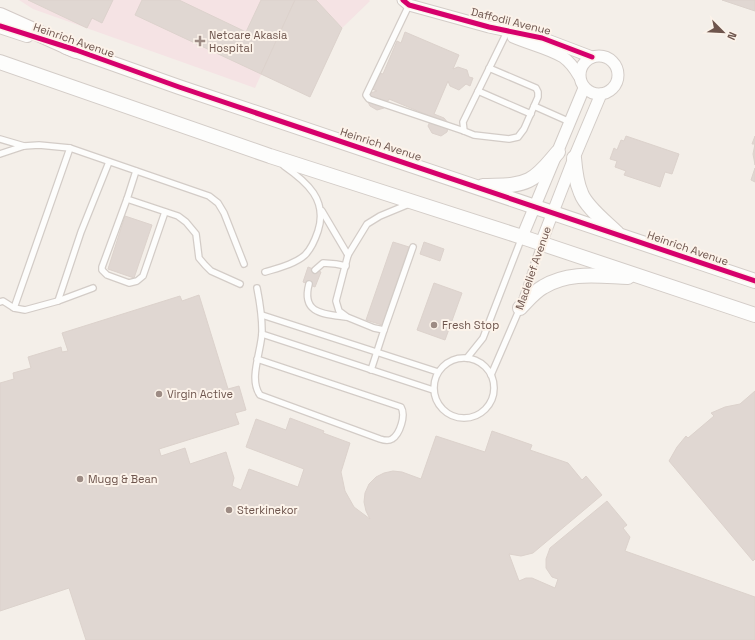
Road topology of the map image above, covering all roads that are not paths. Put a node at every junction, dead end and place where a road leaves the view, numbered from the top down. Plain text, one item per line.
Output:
1 (406, 2) edge
2 (0, 16) edge
3 (0, 26) edge
4 (489, 27) junction
5 (506, 34) junction
6 (76, 50) junction
7 (592, 57) junction
8 (0, 62) edge
9 (489, 68) junction
10 (579, 76) junction
11 (584, 88) junction
12 (478, 92) junction
13 (601, 94) junction
14 (534, 106) junction
15 (531, 114) junction
16 (570, 122) junction
17 (464, 131) junction
18 (0, 139) edge
19 (24, 146) junction
20 (70, 148) junction
21 (558, 152) junction
22 (0, 154) edge
23 (270, 156) junction
24 (574, 158) junction
25 (109, 162) junction
26 (136, 171) junction
27 (476, 187) junction
28 (127, 199) junction
29 (413, 202) junction
30 (534, 206) junction
31 (322, 211) junction
32 (165, 212) junction
33 (553, 213) junction
34 (619, 235) junction
35 (522, 237) junction
36 (541, 243) junction
37 (413, 247) dead end
38 (348, 255) junction
39 (244, 264) dead end
40 (346, 266) junction
41 (315, 270) dead end
42 (265, 272) dead end
43 (643, 277) junction
44 (755, 281) edge
45 (240, 284) dead end
46 (309, 284) dead end
47 (93, 288) dead end
48 (257, 288) dead end
49 (58, 301) junction
50 (0, 302) edge
51 (14, 308) junction
52 (520, 308) junction
53 (262, 315) junction
54 (755, 315) edge
55 (347, 317) junction
56 (384, 330) junction
57 (262, 334) junction
58 (377, 352) junction
59 (468, 358) junction
60 (257, 359) junction
61 (371, 370) junction
62 (438, 372) junction
63 (491, 375) junction
64 (433, 390) junction

1 - 4 street, Daffodil Avenue
1 - 17 lane
2 - 6 main road
3 - 6 street, Heinrich Avenue
4 - 5 street, Daffodil Avenue
4 - 7 street, Daffodil Avenue
5 - 9 lane
5 - 10 street, Daffodil Avenue
6 - 27 street, Heinrich Avenue
7 - 10 street
7 - 13 street, Daffodil Avenue
8 - 23 street
9 - 12 lane
9 - 14 lane
10 - 11 street, Daffodil Avenue
11 - 13 street
11 - 16 street, Madelief Avenue
12 - 15 lane
12 - 17 lane
13 - 24 street, Madelief Avenue
14 - 15 lane
14 - 16 lane
15 - 17 lane
16 - 21 street, Madelief Avenue
18 - 19 lane
19 - 20 lane
19 - 22 lane
20 - 25 lane
20 - 51 lane
21 - 27 street
21 - 30 street, Madelief Avenue
23 - 29 street
23 - 31 lane
24 - 33 street, Madelief Avenue
24 - 34 street
25 - 26 lane
25 - 49 lane
26 - 28 lane
26 - 39 lane
27 - 30 street, Heinrich Avenue
28 - 32 lane
28 - 32 lane
29 - 35 street
29 - 38 lane
30 - 33 street, Heinrich Avenue
30 - 35 street, Madelief Avenue
31 - 38 lane
31 - 42 lane
32 - 45 lane
33 - 34 street, Heinrich Avenue
33 - 36 street, Madelief Avenue
34 - 44 street, Heinrich Avenue
35 - 36 street
35 - 59 lane, Madelief Avenue
36 - 43 street
36 - 52 lane, Madelief Avenue
37 - 56 lane
38 - 40 lane
40 - 41 lane
40 - 55 lane
43 - 52 street
43 - 54 street
46 - 55 lane
47 - 49 lane
48 - 53 lane
49 - 51 lane
50 - 51 lane
52 - 63 lane, Madelief Avenue
53 - 57 lane
53 - 58 lane
55 - 56 lane
56 - 58 lane
57 - 60 lane
57 - 61 lane
58 - 61 lane
58 - 62 lane
59 - 62 lane
59 - 63 lane
60 - 60 lane
61 - 64 lane
62 - 64 lane
63 - 64 lane

